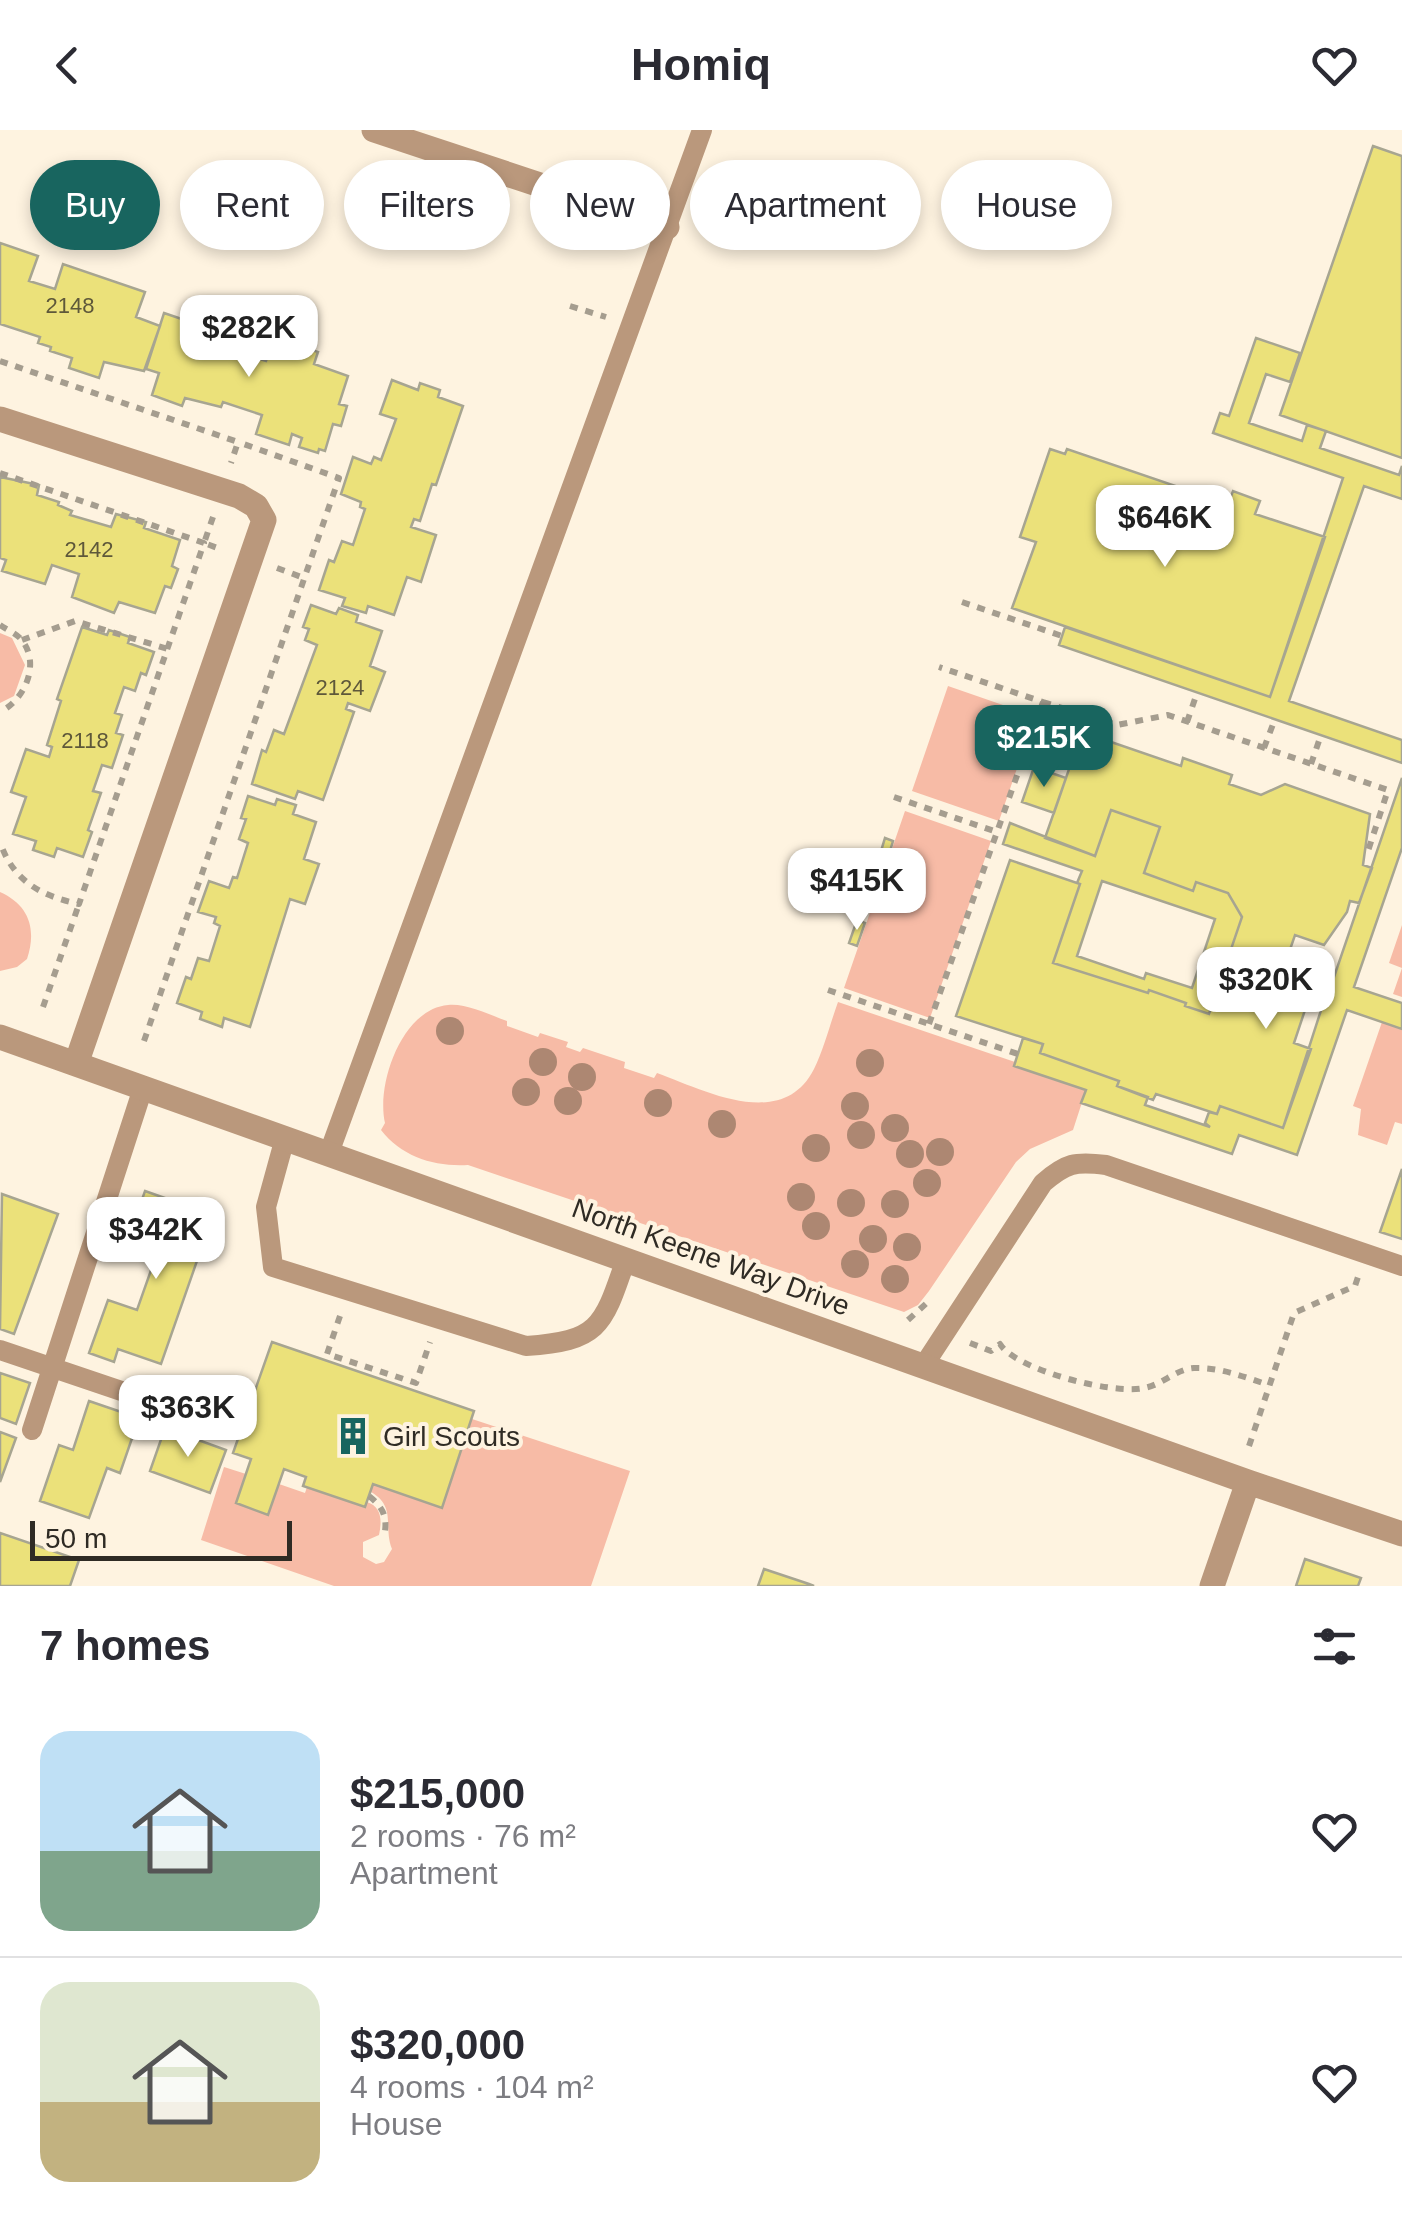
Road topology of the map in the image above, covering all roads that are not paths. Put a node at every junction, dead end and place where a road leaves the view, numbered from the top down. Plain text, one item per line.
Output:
1 (374, 130) edge
2 (702, 130) edge
3 (530, 182) edge
4 (670, 216) edge
5 (658, 250) edge
6 (0, 419) edge
7 (0, 1037) edge
8 (76, 1064) junction
9 (143, 1088) junction
10 (285, 1138) junction
11 (328, 1154) junction
12 (626, 1259) junction
13 (1402, 1266) edge
14 (0, 1350) edge
15 (924, 1365) junction
16 (52, 1368) junction
17 (144, 1399) dead end
18 (32, 1430) dead end
19 (1248, 1482) junction
20 (1402, 1534) edge
21 (1212, 1586) edge

1 - 3 street
2 - 4 lane
5 - 11 lane
6 - 8 street
7 - 8 street, North Keene Way Drive
8 - 9 street, North Keene Way Drive
9 - 10 street, North Keene Way Drive
9 - 16 lane
10 - 11 street, North Keene Way Drive
10 - 12 lane
11 - 12 street, North Keene Way Drive
12 - 15 street, North Keene Way Drive
13 - 15 lane
14 - 16 lane
15 - 19 street, North Keene Way Drive
16 - 17 lane
16 - 18 lane
19 - 20 street, North Keene Way Drive
19 - 21 street

